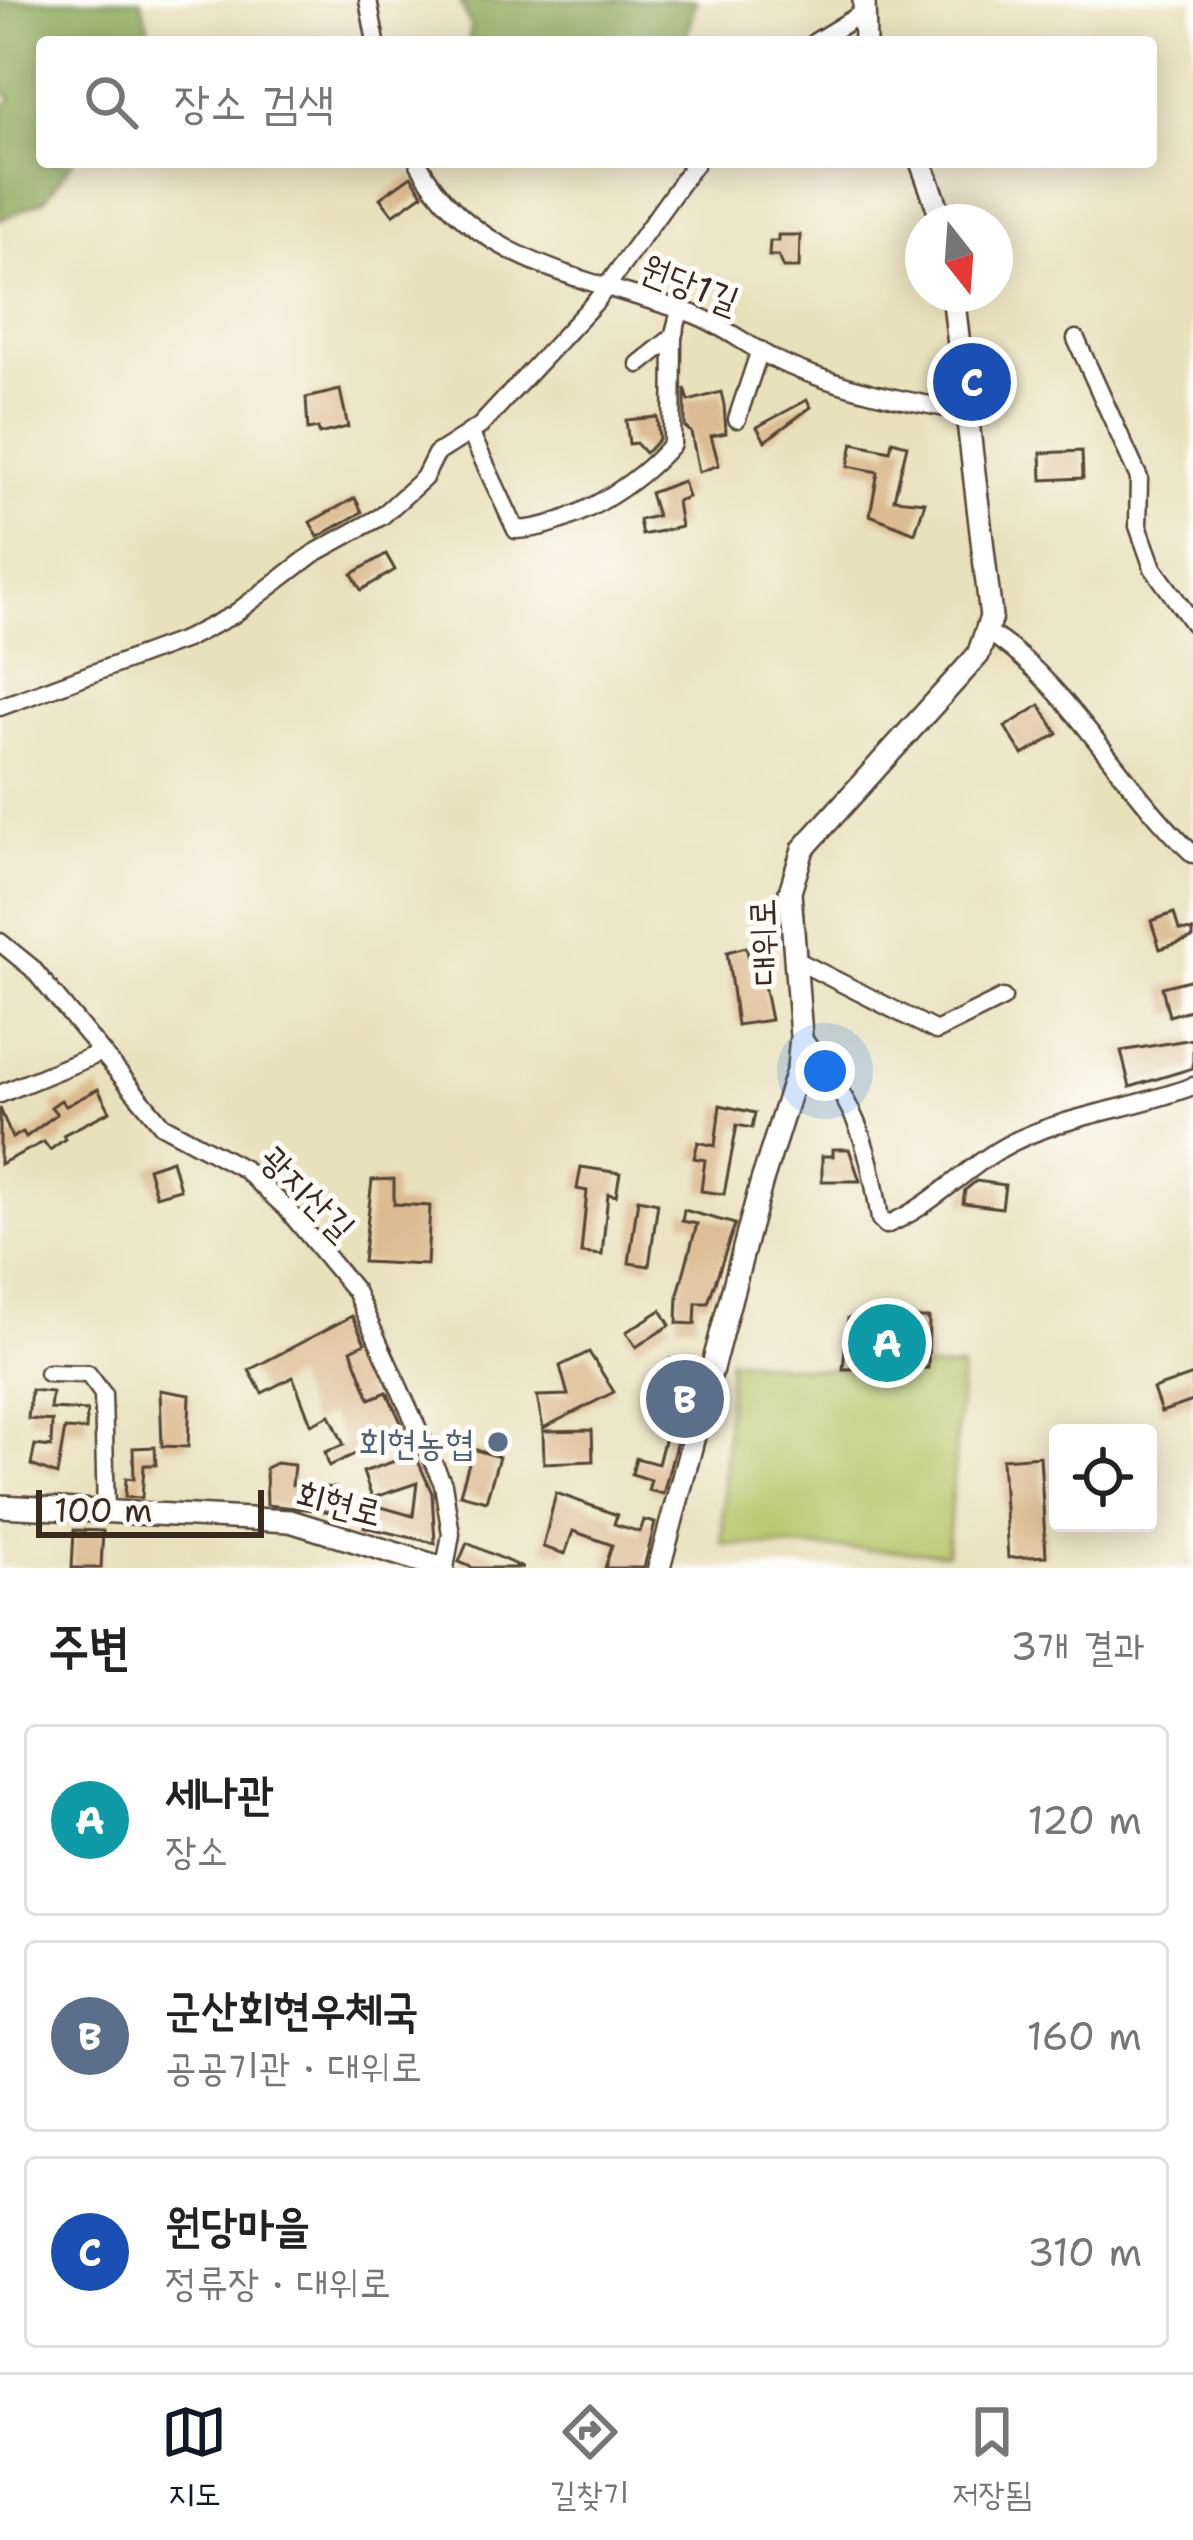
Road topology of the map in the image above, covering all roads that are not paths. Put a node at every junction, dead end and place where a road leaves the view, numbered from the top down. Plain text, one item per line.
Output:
1 (368, 0) edge
2 (864, 6) edge
3 (375, 36) edge
4 (823, 36) edge
5 (865, 36) edge
6 (422, 168) edge
7 (692, 168) edge
8 (923, 168) edge
9 (936, 204) edge
10 (605, 287) junction
11 (680, 311) junction
12 (955, 312) edge
13 (674, 337) junction
14 (1076, 339) dead end
15 (760, 350) junction
16 (639, 364) dead end
17 (969, 412) junction
18 (737, 418) dead end
19 (470, 432) junction
20 (1193, 622) edge
21 (986, 631) junction
22 (0, 707) edge
23 (1193, 854) edge
24 (0, 942) edge
25 (794, 959) junction
26 (1003, 998) dead end
27 (801, 1036) junction
28 (100, 1053) junction
29 (1193, 1086) edge
30 (0, 1094) edge
31 (48, 1373) dead end
32 (0, 1507) edge
33 (106, 1513) junction
34 (444, 1568) edge
35 (659, 1568) edge

1 - 3 street
2 - 4 street
2 - 5 street
6 - 10 street, 원당1길
7 - 10 street
8 - 9 street
10 - 11 street, 원당1길
10 - 19 street
11 - 13 street
11 - 15 street, 원당1길
12 - 17 street
13 - 16 street
13 - 19 street
14 - 20 street
15 - 17 street, 원당1길
15 - 18 street
17 - 21 street
19 - 22 street
21 - 23 street
21 - 25 street, 대위로
24 - 28 street, 광지산길
25 - 26 street
25 - 27 street, 대위로
27 - 29 street
27 - 35 street, 대위로
28 - 30 street
28 - 34 street, 광지산길
31 - 33 street
32 - 33 street, 회현로
33 - 34 street, 회현로

